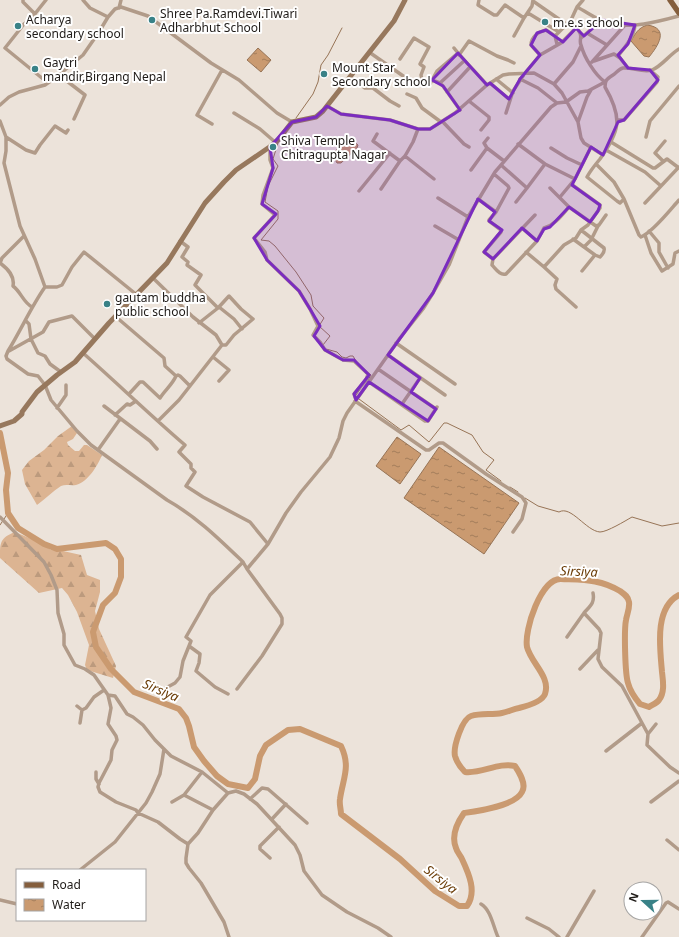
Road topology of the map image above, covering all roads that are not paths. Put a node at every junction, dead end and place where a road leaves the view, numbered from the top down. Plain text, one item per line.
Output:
1 (23, 0) edge
2 (46, 0) edge
3 (83, 0) edge
4 (121, 0) edge
5 (405, 0) edge
6 (479, 0) edge
7 (583, 0) edge
8 (670, 0) edge
9 (533, 1) edge
10 (577, 7) junction
11 (119, 8) junction
12 (678, 12) edge
13 (528, 13) junction
14 (35, 14) junction
15 (108, 17) junction
16 (524, 18) junction
17 (571, 20) junction
18 (602, 20) junction
19 (566, 24) junction
20 (626, 25) junction
21 (635, 25) junction
22 (576, 28) junction
23 (559, 32) junction
24 (587, 33) junction
25 (514, 36) dead end
26 (555, 36) junction
27 (580, 39) junction
28 (557, 44) junction
29 (607, 45) junction
30 (581, 46) junction
31 (454, 48) dead end
32 (679, 49) edge
33 (369, 52) junction
34 (458, 54) junction
35 (540, 56) junction
36 (618, 56) junction
37 (400, 58) dead end
38 (464, 61) junction
39 (591, 62) junction
40 (514, 63) dead end
41 (470, 67) junction
42 (628, 68) junction
43 (222, 70) junction
44 (650, 70) junction
45 (525, 73) junction
46 (59, 75) junction
47 (350, 77) junction
48 (406, 78) dead end
49 (496, 79) junction
50 (520, 79) junction
51 (432, 80) junction
52 (605, 82) junction
53 (48, 83) junction
54 (440, 83) junction
55 (489, 84) junction
56 (554, 84) junction
57 (679, 86) edge
58 (592, 90) junction
59 (447, 92) junction
60 (513, 93) junction
61 (407, 94) dead end
62 (510, 100) junction
63 (469, 101) junction
64 (566, 102) junction
65 (558, 103) junction
66 (0, 105) edge
67 (327, 106) junction
68 (399, 106) dead end
69 (460, 110) junction
70 (234, 113) dead end
71 (506, 113) dead end
72 (74, 119) dead end
73 (617, 120) junction
74 (0, 121) edge
75 (292, 122) junction
76 (442, 122) junction
77 (578, 122) junction
78 (212, 124) dead end
79 (418, 129) junction
80 (68, 130) dead end
81 (481, 130) dead end
82 (377, 134) dead end
83 (6, 137) junction
84 (646, 137) dead end
85 (488, 138) dead end
86 (665, 141) dead end
87 (275, 142) junction
88 (611, 142) junction
89 (518, 144) junction
90 (270, 147) junction
91 (469, 147) dead end
92 (591, 147) junction
93 (487, 148) junction
94 (551, 148) dead end
95 (606, 150) junction
96 (390, 153) junction
97 (603, 155) junction
98 (405, 156) junction
99 (400, 161) junction
100 (663, 161) junction
101 (502, 163) junction
102 (545, 164) junction
103 (596, 164) junction
104 (582, 165) junction
105 (679, 168) edge
106 (471, 170) dead end
107 (494, 174) junction
108 (434, 179) dead end
109 (575, 179) junction
110 (571, 184) junction
111 (661, 186) junction
112 (527, 188) junction
113 (550, 188) dead end
114 (381, 189) dead end
115 (359, 191) dead end
116 (560, 197) junction
117 (438, 198) dead end
118 (478, 199) junction
119 (624, 199) junction
120 (516, 202) dead end
121 (645, 203) dead end
122 (678, 203) edge
123 (570, 207) junction
124 (496, 212) junction
125 (534, 215) dead end
126 (606, 215) dead end
127 (468, 217) junction
128 (590, 222) junction
129 (435, 226) dead end
130 (598, 226) junction
131 (522, 228) junction
132 (581, 230) junction
133 (649, 231) junction
134 (645, 235) junction
135 (24, 236) junction
136 (592, 238) junction
137 (573, 239) junction
138 (459, 240) junction
139 (180, 241) junction
140 (537, 242) junction
141 (584, 247) junction
142 (679, 251) edge
143 (526, 252) junction
144 (595, 255) junction
145 (494, 259) junction
146 (544, 267) junction
147 (668, 268) junction
148 (582, 271) dead end
149 (153, 278) junction
150 (45, 287) junction
151 (137, 295) junction
152 (32, 307) junction
153 (219, 307) junction
154 (576, 307) dead end
155 (115, 316) junction
156 (26, 321) junction
157 (200, 323) junction
158 (242, 329) junction
159 (31, 339) junction
160 (95, 339) junction
161 (396, 343) junction
162 (222, 345) junction
163 (8, 351) junction
164 (83, 353) junction
165 (388, 355) junction
166 (213, 357) junction
167 (378, 369) junction
168 (61, 372) junction
169 (176, 376) junction
170 (420, 378) junction
171 (219, 381) dead end
172 (369, 382) junction
173 (455, 384) dead end
174 (66, 385) dead end
175 (45, 386) junction
176 (190, 386) junction
177 (411, 392) junction
178 (129, 394) junction
179 (445, 395) dead end
180 (357, 399) junction
181 (136, 401) junction
182 (402, 404) junction
183 (104, 406) dead end
184 (57, 408) junction
185 (115, 415) junction
186 (120, 419) junction
187 (158, 421) junction
188 (0, 426) edge
189 (157, 449) dead end
190 (98, 450) junction
191 (3, 519) edge
192 (513, 532) dead end
193 (268, 544) junction
194 (243, 562) junction
195 (247, 569) junction
196 (593, 593) dead end
197 (584, 613) junction
198 (567, 637) dead end
199 (189, 646) junction
200 (599, 649) junction
201 (580, 669) dead end
202 (164, 689) dead end
203 (237, 689) dead end
204 (104, 690) junction
205 (228, 694) dead end
206 (108, 695) junction
207 (76, 706) dead end
208 (82, 710) junction
209 (80, 723) dead end
210 (642, 723) junction
211 (656, 724) dead end
212 (648, 734) junction
213 (164, 749) junction
214 (606, 752) dead end
215 (96, 772) dead end
216 (202, 772) junction
217 (679, 773) edge
218 (679, 781) edge
219 (99, 784) junction
220 (228, 793) junction
221 (184, 796) junction
222 (250, 798) junction
223 (172, 802) dead end
224 (651, 802) dead end
225 (286, 804) junction
226 (213, 810) junction
227 (138, 813) junction
228 (272, 819) junction
229 (307, 823) dead end
230 (279, 827) junction
231 (667, 840) dead end
232 (188, 844) junction
233 (679, 850) edge
234 (270, 858) dead end
235 (81, 869) edge
236 (594, 891) dead end
237 (0, 900) edge
238 (16, 904) edge
239 (481, 904) dead end
240 (679, 910) edge
241 (527, 918) dead end
242 (229, 937) edge
243 (390, 937) edge
244 (498, 937) edge
245 (559, 937) edge
246 (567, 937) edge
247 (642, 937) edge

1 - 14 street
2 - 14 street
3 - 15 street
4 - 11 street
5 - 33 street
6 - 16 street
7 - 10 street
8 - 12 main road
9 - 13 street
9 - 19 street
10 - 17 street
10 - 18 street
11 - 15 street
11 - 43 street
12 - 21 street
13 - 16 street
13 - 23 street
14 - 53 street
15 - 46 street
16 - 25 street
17 - 19 street
17 - 22 street
18 - 20 street
18 - 24 street
19 - 23 street
20 - 21 street
20 - 29 street
21 - 36 street
22 - 27 street
22 - 28 street
23 - 26 street
24 - 27 street
24 - 29 street
26 - 28 street
26 - 35 street
27 - 30 street
28 - 35 street
29 - 39 street
30 - 39 street
30 - 56 street
31 - 34 street
32 - 44 street
33 - 47 street
33 - 48 street
34 - 38 street
34 - 40 street
34 - 51 street
35 - 45 street
36 - 39 street
36 - 42 street
37 - 51 street
38 - 41 street
38 - 54 street
39 - 52 street
41 - 55 street
41 - 59 street
42 - 44 street
42 - 52 street
43 - 75 street
43 - 78 street
44 - 73 street
45 - 49 street
45 - 50 street
45 - 56 street
46 - 53 street
46 - 72 street
47 - 67 street
47 - 68 street
49 - 55 street
49 - 60 street
50 - 60 street
50 - 65 street
51 - 54 street
52 - 58 street
52 - 73 street
53 - 66 street
54 - 59 street
55 - 62 street
55 - 63 street
56 - 64 street
57 - 84 street
58 - 64 street
58 - 77 street
59 - 69 street
60 - 62 street
61 - 76 street
62 - 71 street
63 - 69 street
63 - 81 street
64 - 65 street
64 - 77 street
65 - 89 street
67 - 75 street
67 - 79 street
69 - 76 street
70 - 87 street
73 - 88 street
74 - 83 street
75 - 87 street
76 - 79 street
76 - 91 street
77 - 92 street
79 - 98 street
80 - 83 street
82 - 96 street
83 - 135 street
85 - 93 street
86 - 100 street
87 - 90 street
88 - 95 street
88 - 100 street
89 - 101 street
89 - 102 street
90 - 139 street
90 - 180 street
92 - 97 street
92 - 104 street
93 - 101 street
93 - 106 street
94 - 104 street
95 - 97 street
95 - 111 street
96 - 99 street
96 - 115 street
97 - 103 street
98 - 99 street
98 - 108 street
99 - 114 street
100 - 105 street
101 - 107 street
101 - 112 street
102 - 109 street
102 - 112 street
103 - 119 street
103 - 119 street
104 - 109 street
105 - 111 street
107 - 118 street
107 - 124 street
109 - 110 street
110 - 116 street
110 - 128 street
111 - 121 street
112 - 120 street
113 - 116 street
116 - 123 street
117 - 127 street
118 - 124 street
118 - 127 street
119 - 134 street
122 - 133 street
123 - 128 street
123 - 140 street
124 - 145 street
125 - 131 street
126 - 130 street
127 - 138 street
128 - 130 street
128 - 132 street
129 - 138 street
130 - 136 street
131 - 140 street
131 - 145 street
132 - 136 street
132 - 137 street
133 - 134 street
133 - 147 street
134 - 147 street
135 - 150 street
135 - 152 street
136 - 141 street
136 - 144 street
137 - 141 street
137 - 146 street
138 - 161 street
139 - 149 street
139 - 153 street
140 - 143 street
141 - 144 street
142 - 147 street
143 - 145 street
143 - 146 street
144 - 148 street
146 - 154 street
149 - 151 street
149 - 157 street
150 - 151 street
150 - 152 street
151 - 155 street
152 - 156 street
153 - 157 street
153 - 158 street
153 - 158 street
155 - 160 street
155 - 169 street
156 - 159 street
156 - 163 street
157 - 162 street
158 - 162 street
159 - 160 street
159 - 163 street
159 - 168 street
160 - 164 street
161 - 165 street
161 - 173 street
162 - 166 street
163 - 175 street
164 - 168 street
164 - 178 street
165 - 167 street
165 - 170 street
166 - 171 street
166 - 176 street
167 - 172 street
167 - 177 street
168 - 175 street
169 - 176 street
169 - 178 street
170 - 177 street
170 - 179 street
172 - 180 street
172 - 182 street
174 - 184 street
175 - 184 street
175 - 188 street
176 - 187 street
177 - 182 street
177 - 182 street
178 - 181 street
180 - 192 street
180 - 193 street
181 - 185 street
181 - 187 street
183 - 185 street
184 - 190 street
185 - 186 street
186 - 189 street
186 - 190 street
187 - 193 street
190 - 194 street
191 - 204 street
193 - 195 street
194 - 195 street
194 - 199 street
195 - 203 street
196 - 197 street
197 - 198 street
197 - 200 street
199 - 202 street
199 - 205 street
200 - 201 street
200 - 210 street
204 - 206 street
204 - 208 street
206 - 213 street
206 - 219 street
207 - 208 street
208 - 209 street
210 - 212 street
210 - 214 street
211 - 212 street
212 - 217 street
213 - 216 street
213 - 227 street
215 - 219 street
216 - 220 street
216 - 221 street
218 - 224 street
219 - 227 street
220 - 222 street
220 - 226 street
221 - 223 street
221 - 226 street
222 - 225 street
222 - 228 street
225 - 228 street
225 - 229 street
226 - 232 street
227 - 232 street
227 - 235 street
228 - 230 street
230 - 234 street
230 - 243 street
231 - 233 street
232 - 242 street
236 - 246 street
237 - 238 street
239 - 244 street
240 - 247 street
241 - 245 street

